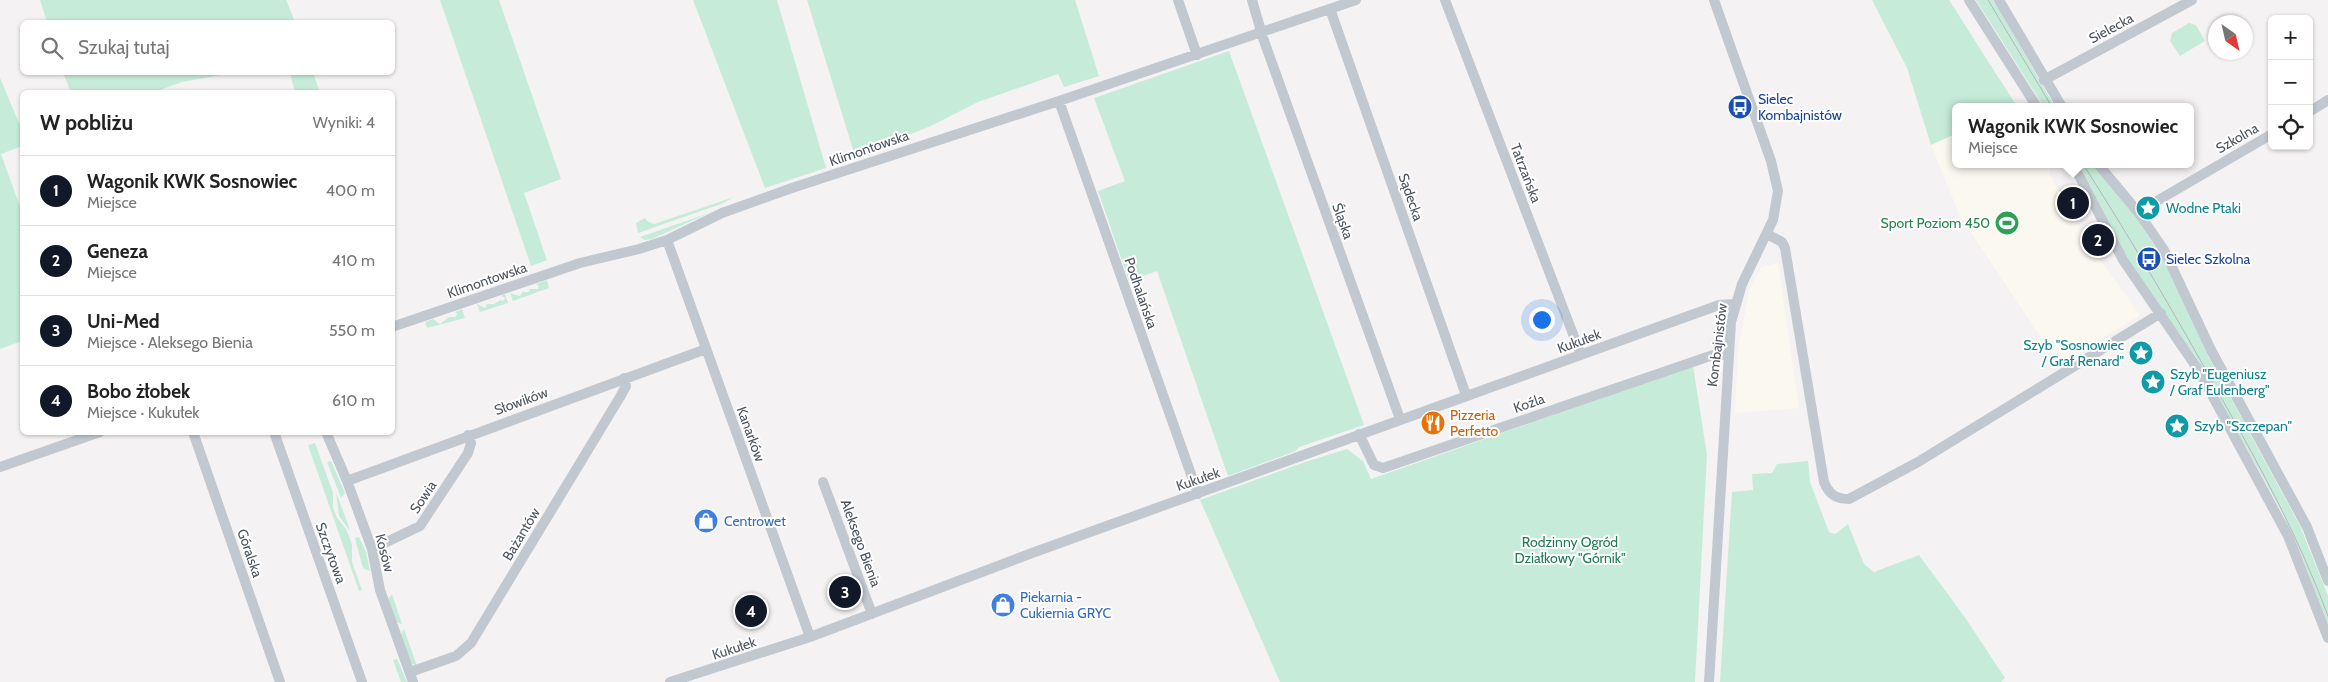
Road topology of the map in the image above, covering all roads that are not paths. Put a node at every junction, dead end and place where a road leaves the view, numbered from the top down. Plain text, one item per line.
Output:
1 (1178, 0) edge
2 (1252, 0) edge
3 (1356, 0) edge
4 (1446, 0) edge
5 (1714, 0) edge
6 (1969, 0) edge
7 (1999, 0) edge
8 (2192, 0) edge
9 (1330, 9) junction
10 (1261, 32) junction
11 (1197, 55) junction
12 (2044, 80) junction
13 (2328, 100) edge
14 (1059, 101) junction
15 (2034, 103) edge
16 (2059, 103) edge
17 (2313, 109) edge
18 (2268, 136) edge
19 (2074, 168) edge
20 (2101, 168) edge
21 (2138, 212) junction
22 (1767, 234) junction
23 (667, 240) junction
24 (1735, 304) junction
25 (2161, 313) junction
26 (395, 326) edge
27 (706, 349) junction
28 (1580, 355) junction
29 (1727, 355) junction
30 (624, 378) junction
31 (1466, 395) junction
32 (1400, 419) junction
33 (1359, 434) junction
34 (91, 435) edge
35 (194, 435) edge
36 (275, 435) edge
37 (327, 435) edge
38 (468, 435) junction
39 (0, 467) edge
40 (347, 481) junction
41 (823, 482) dead end
42 (1198, 494) junction
43 (372, 550) junction
44 (2328, 581) edge
45 (872, 614) junction
46 (810, 637) junction
47 (2328, 638) edge
48 (411, 677) edge
49 (280, 682) edge
50 (362, 682) edge
51 (670, 682) edge
52 (1709, 682) edge

1 - 11 street
2 - 10 street, Śląska
3 - 9 street, Klimontowska
4 - 28 street, Tatrzańska
5 - 22 street, Kombajnistów
6 - 15 street
7 - 12 street
8 - 12 street, Sielecka
9 - 10 street, Klimontowska
9 - 31 street, Sądecka
10 - 11 street, Klimontowska
10 - 32 street, Śląska
11 - 14 street, Klimontowska
12 - 16 street
13 - 17 street
14 - 23 street, Klimontowska
14 - 42 street, Podhalańska
18 - 21 street, Szkolna
19 - 25 street
20 - 21 street
21 - 44 street
22 - 24 street, Kombajnistów
22 - 25 street
23 - 26 street, Klimontowska
23 - 27 street, Kanarków
24 - 28 street, Kukułek
24 - 29 street, Kombajnistów
25 - 47 street
27 - 30 street, Słowików
27 - 46 street, Kanarków
28 - 31 street, Kukułek
29 - 33 street, Koźla
29 - 52 street, Kombajnistów
30 - 38 street, Słowików
30 - 48 street, Bażantów
31 - 32 street, Kukułek
32 - 33 street, Kukułek
33 - 42 street, Kukułek
34 - 39 street
35 - 49 street, Góralska
36 - 50 street, Szczytowa
37 - 40 street, Kosów
38 - 40 street, Słowików
38 - 43 street, Sowia
40 - 43 street, Kosów
41 - 45 street, Aleksego Bienia
42 - 45 street, Kukułek
43 - 48 street, Kosów
45 - 46 street, Kukułek
46 - 51 street, Kukułek

